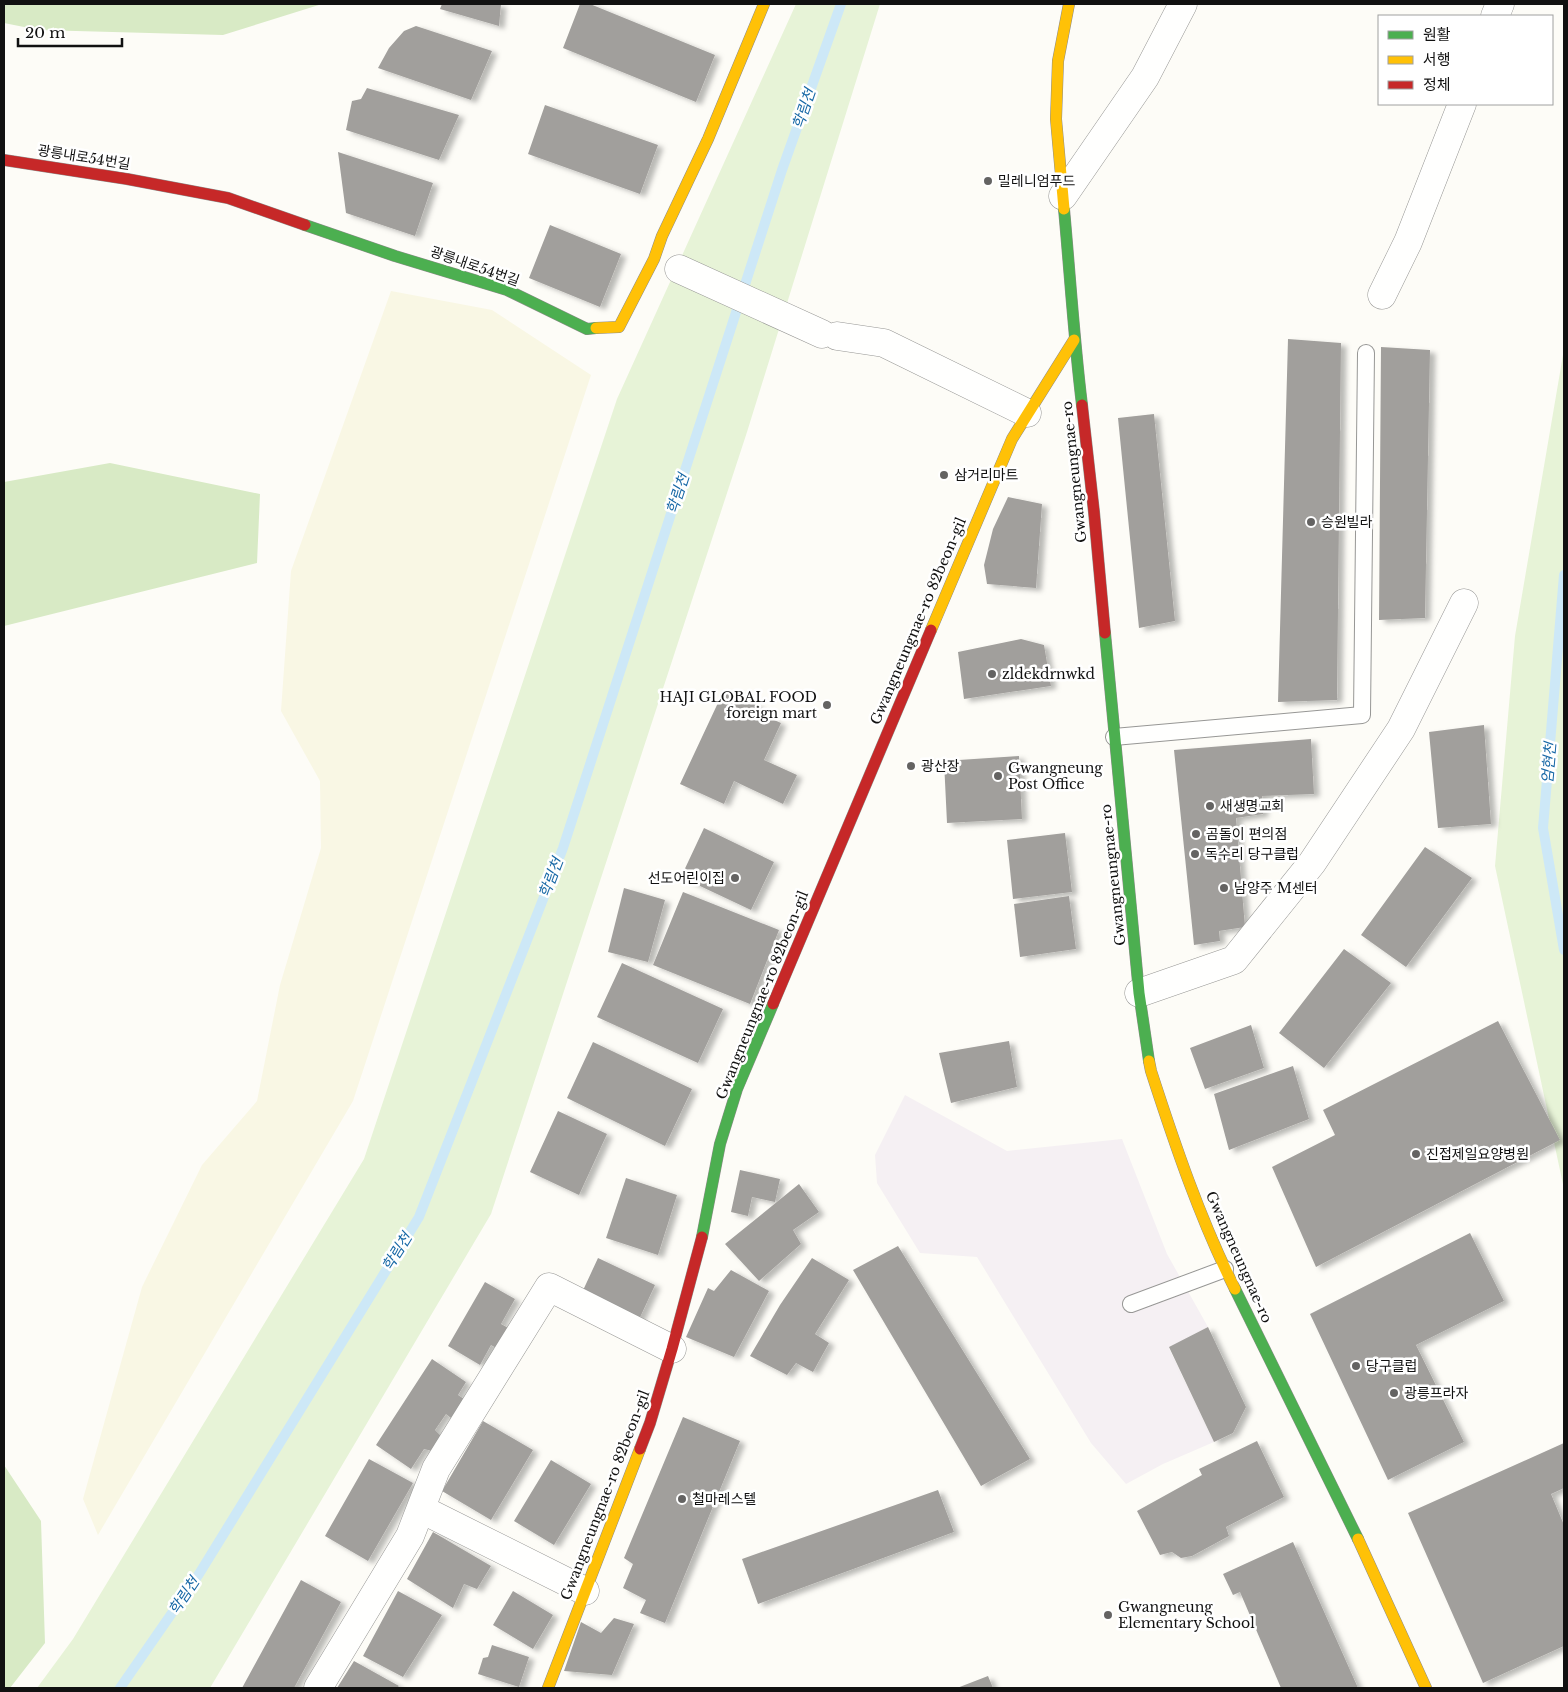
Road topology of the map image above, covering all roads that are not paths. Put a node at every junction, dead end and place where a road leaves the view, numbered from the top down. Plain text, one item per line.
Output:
1 (764, 4) edge
2 (1069, 4) edge
3 (1183, 4) edge
4 (1462, 105) edge
5 (4, 160) edge
6 (1063, 196) junction
7 (679, 269) dead end
8 (1382, 295) dead end
9 (1074, 340) junction
10 (1366, 353) dead end
11 (1028, 413) junction
12 (1464, 603) dead end
13 (1114, 737) junction
14 (1139, 993) junction
15 (1225, 1269) junction
16 (1131, 1304) dead end
17 (672, 1349) junction
18 (421, 1509) junction
19 (585, 1591) junction
20 (318, 1688) edge
21 (548, 1688) edge
22 (1426, 1688) edge

1 - 5 street, 광릉내로54번길
2 - 6 street, Gwangneungnae-ro
3 - 6 street
4 - 8 street
6 - 9 street, Gwangneungnae-ro
7 - 11 street
9 - 11 street, Gwangneungnae-ro 82beon-gil
9 - 13 street, Gwangneungnae-ro
10 - 13 lane
11 - 17 street, Gwangneungnae-ro 82beon-gil
12 - 14 street
13 - 14 street, Gwangneungnae-ro
14 - 15 street, Gwangneungnae-ro
15 - 16 lane
15 - 22 street, Gwangneungnae-ro
17 - 18 street
17 - 19 street, Gwangneungnae-ro 82beon-gil
18 - 19 street
18 - 20 street
19 - 21 street, Gwangneungnae-ro 82beon-gil

